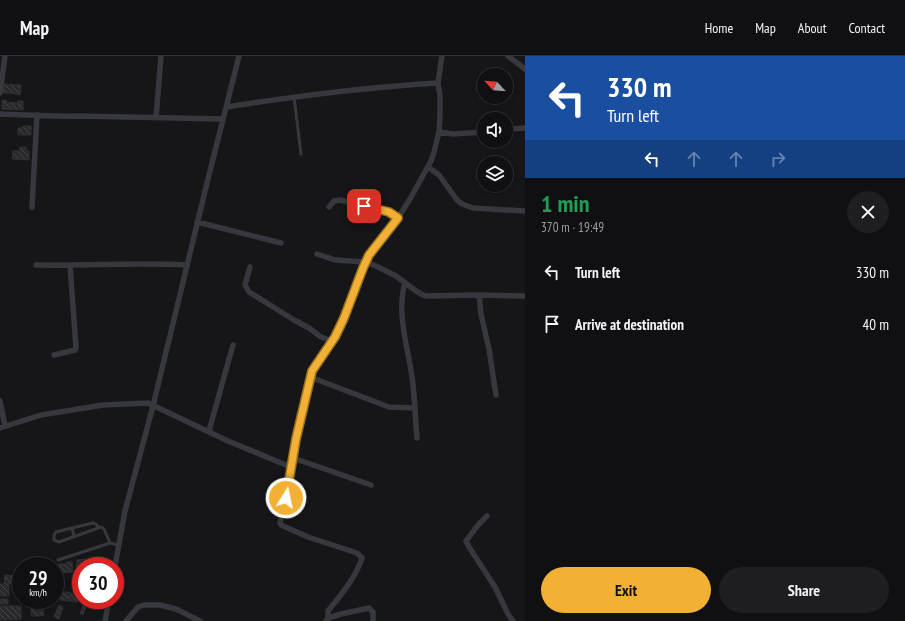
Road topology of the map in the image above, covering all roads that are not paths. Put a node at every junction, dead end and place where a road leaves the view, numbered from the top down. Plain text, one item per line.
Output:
1 (5, 56) edge
2 (161, 56) edge
3 (239, 56) edge
4 (442, 56) edge
5 (508, 56) edge
6 (525, 68) edge
7 (438, 83) junction
8 (0, 93) edge
9 (294, 97) junction
10 (226, 107) junction
11 (0, 114) edge
12 (37, 115) junction
13 (156, 118) junction
14 (223, 119) junction
15 (525, 128) edge
16 (513, 129) edge
17 (439, 132) junction
18 (477, 132) edge
19 (301, 154) dead end
20 (428, 167) junction
21 (329, 207) dead end
22 (32, 208) dead end
23 (525, 211) edge
24 (398, 218) junction
25 (197, 222) junction
26 (281, 243) dead end
27 (317, 254) dead end
28 (366, 262) junction
29 (36, 265) dead end
30 (187, 265) junction
31 (70, 266) junction
32 (250, 267) dead end
33 (405, 283) junction
34 (479, 295) junction
35 (525, 296) edge
36 (332, 341) junction
37 (233, 345) dead end
38 (54, 355) dead end
39 (310, 376) junction
40 (496, 395) dead end
41 (0, 401) edge
42 (153, 406) junction
43 (414, 408) junction
44 (3, 427) edge
45 (209, 431) junction
46 (417, 438) dead end
47 (293, 458) junction
48 (291, 468) junction
49 (371, 486) dead end
50 (487, 516) dead end
51 (98, 527) junction
52 (72, 528) junction
53 (74, 536) junction
54 (110, 543) junction
55 (118, 545) junction
56 (116, 557) edge
57 (64, 558) edge
58 (107, 609) edge
59 (327, 620) edge
60 (105, 621) edge
61 (126, 621) edge
62 (200, 621) edge
63 (373, 621) edge
64 (513, 621) edge

1 - 8 street
2 - 13 street
3 - 10 street
4 - 7 street
5 - 6 street
7 - 9 street
7 - 17 street
9 - 10 street
9 - 19 lane
10 - 14 street
11 - 12 street
12 - 13 street
12 - 22 street
13 - 14 street
14 - 25 street
15 - 16 street
17 - 18 street
17 - 20 street
20 - 23 street
20 - 24 street
21 - 24 street
24 - 28 street
25 - 26 street
25 - 30 street
27 - 28 street
28 - 33 street
28 - 36 street
29 - 31 street
30 - 31 street
30 - 42 street
31 - 38 street
32 - 36 street
33 - 34 street
33 - 43 street
34 - 35 street
34 - 40 street
36 - 39 street
37 - 45 street
39 - 43 street
39 - 47 street
41 - 44 street
42 - 44 street
42 - 45 street
42 - 55 street
43 - 46 street
45 - 48 street
47 - 48 street
47 - 49 street
48 - 59 street
50 - 64 street
51 - 52 lane
51 - 53 lane
51 - 54 lane
52 - 53 lane
52 - 53 lane
54 - 55 lane
54 - 57 lane
55 - 56 street
58 - 60 street
59 - 63 street
61 - 62 street

